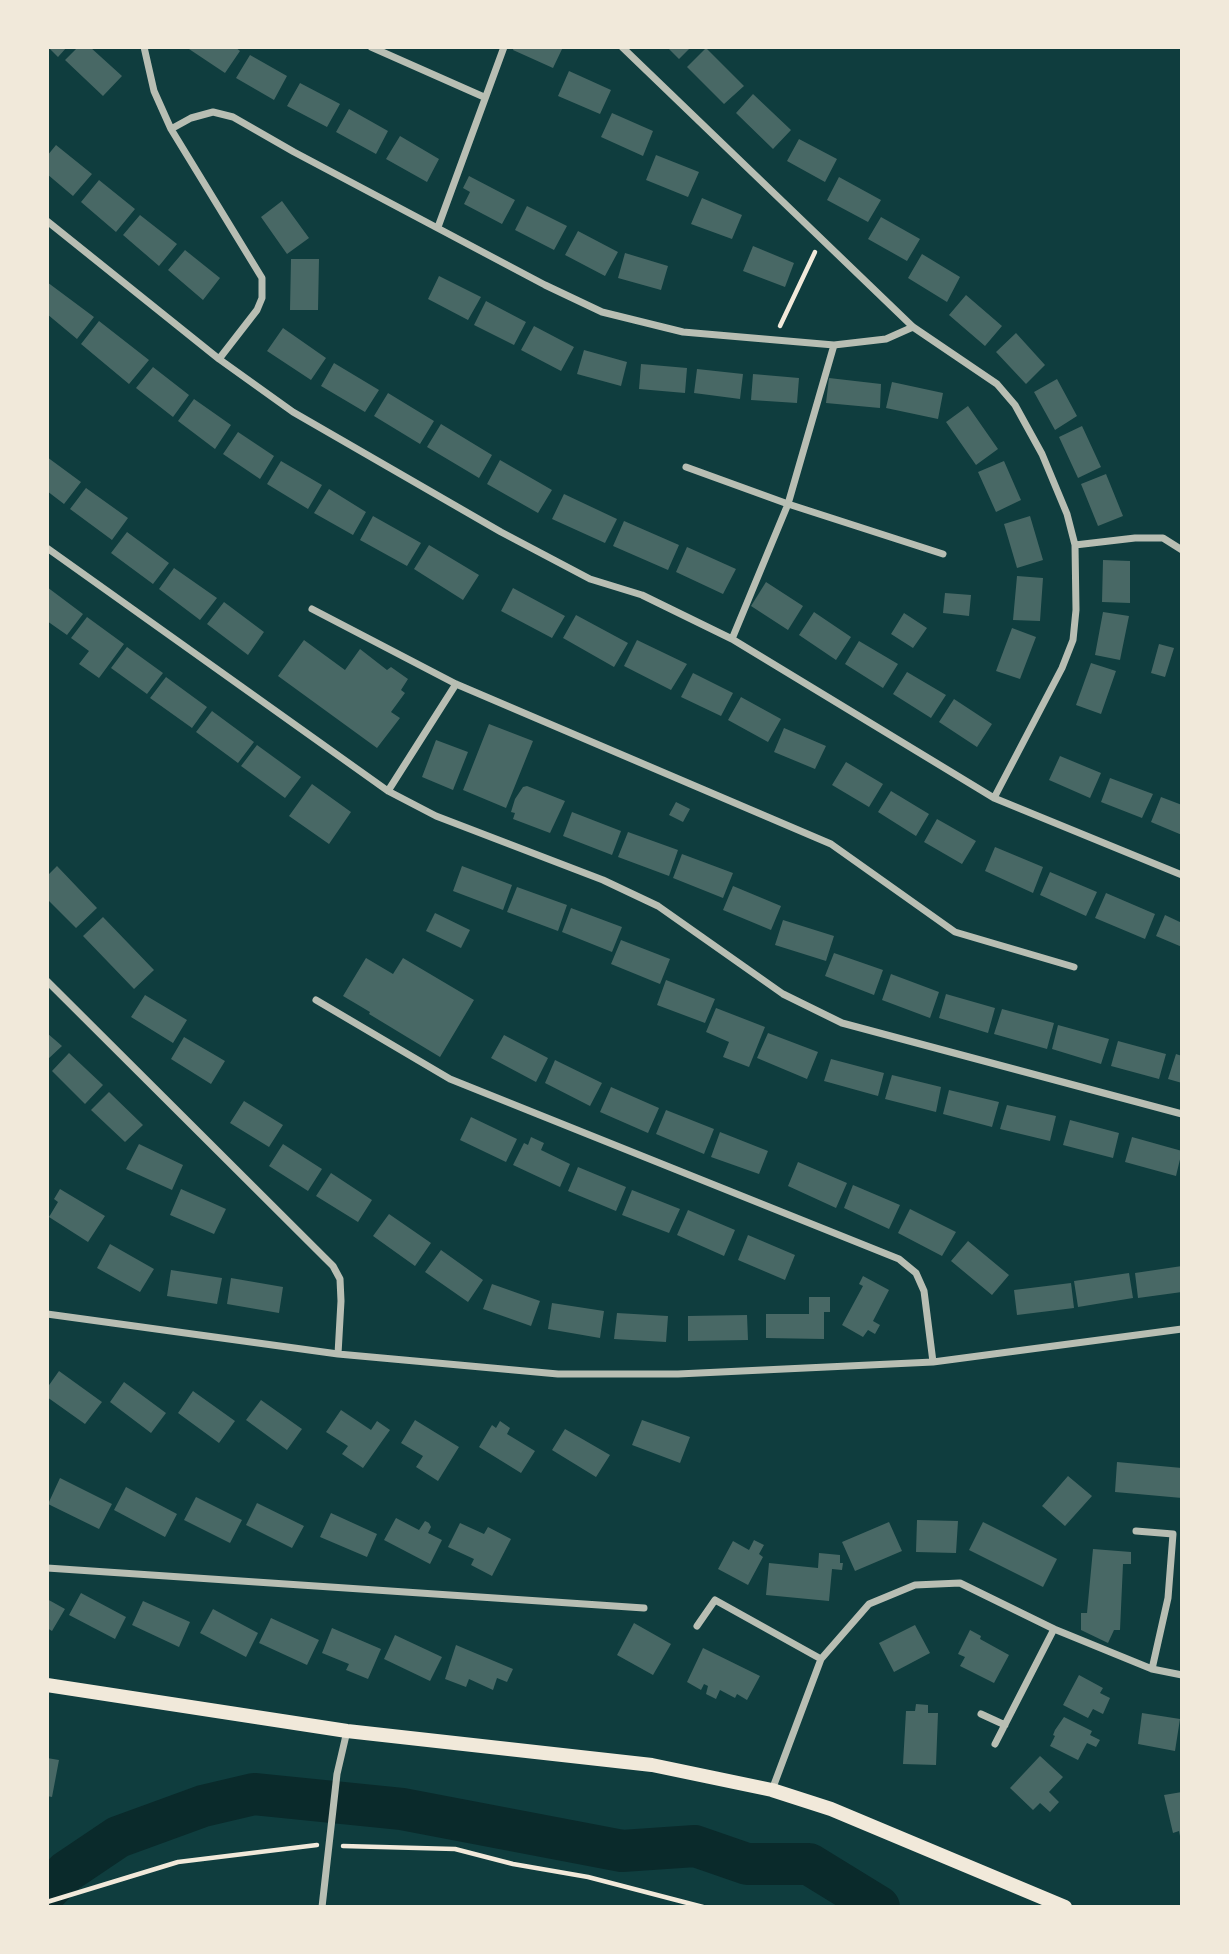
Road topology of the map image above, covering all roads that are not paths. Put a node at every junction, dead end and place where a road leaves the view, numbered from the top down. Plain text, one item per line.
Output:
1 (145, 47) edge
2 (371, 47) edge
3 (504, 47) edge
4 (622, 47) edge
5 (484, 97) junction
6 (171, 129) junction
7 (47, 221) edge
8 (438, 227) junction
9 (913, 327) junction
10 (834, 345) junction
11 (219, 359) junction
12 (686, 467) dead end
13 (788, 504) junction
14 (1075, 545) junction
15 (47, 548) edge
16 (1182, 550) edge
17 (943, 554) dead end
18 (312, 608) dead end
19 (732, 639) junction
20 (456, 684) junction
21 (388, 792) junction
22 (994, 798) junction
23 (1182, 875) edge
24 (1074, 967) dead end
25 (47, 981) edge
26 (316, 1000) dead end
27 (1182, 1114) edge
28 (47, 1314) edge
29 (1182, 1329) edge
30 (338, 1354) junction
31 (933, 1362) junction
32 (1136, 1531) dead end
33 (47, 1568) edge
34 (644, 1608) dead end
35 (697, 1626) dead end
36 (1054, 1629) junction
37 (821, 1659) junction
38 (1152, 1669) junction
39 (1182, 1675) edge
40 (47, 1685) edge
41 (981, 1714) dead end
42 (1005, 1725) junction
43 (347, 1731) junction
44 (995, 1744) dead end
45 (772, 1790) junction
46 (322, 1907) edge
47 (1065, 1907) edge

1 - 6 street
2 - 5 street
3 - 5 street
4 - 9 street
5 - 8 street
6 - 8 street
6 - 11 street
7 - 11 street
8 - 10 street
9 - 10 street
9 - 14 street
10 - 13 street
11 - 19 street
12 - 13 street
13 - 17 street
13 - 19 street
14 - 16 street
14 - 22 street
15 - 21 street
18 - 20 street
19 - 22 street
20 - 21 street
20 - 24 street
21 - 27 street
22 - 23 street
25 - 30 street
26 - 31 street
28 - 30 street
29 - 31 street
30 - 31 street
32 - 38 street
33 - 34 street
35 - 37 street
36 - 37 street
36 - 38 street
36 - 42 street
37 - 45 street
38 - 39 street
40 - 43 main road
41 - 42 street
42 - 44 street
43 - 45 main road
43 - 46 street
45 - 47 main road

